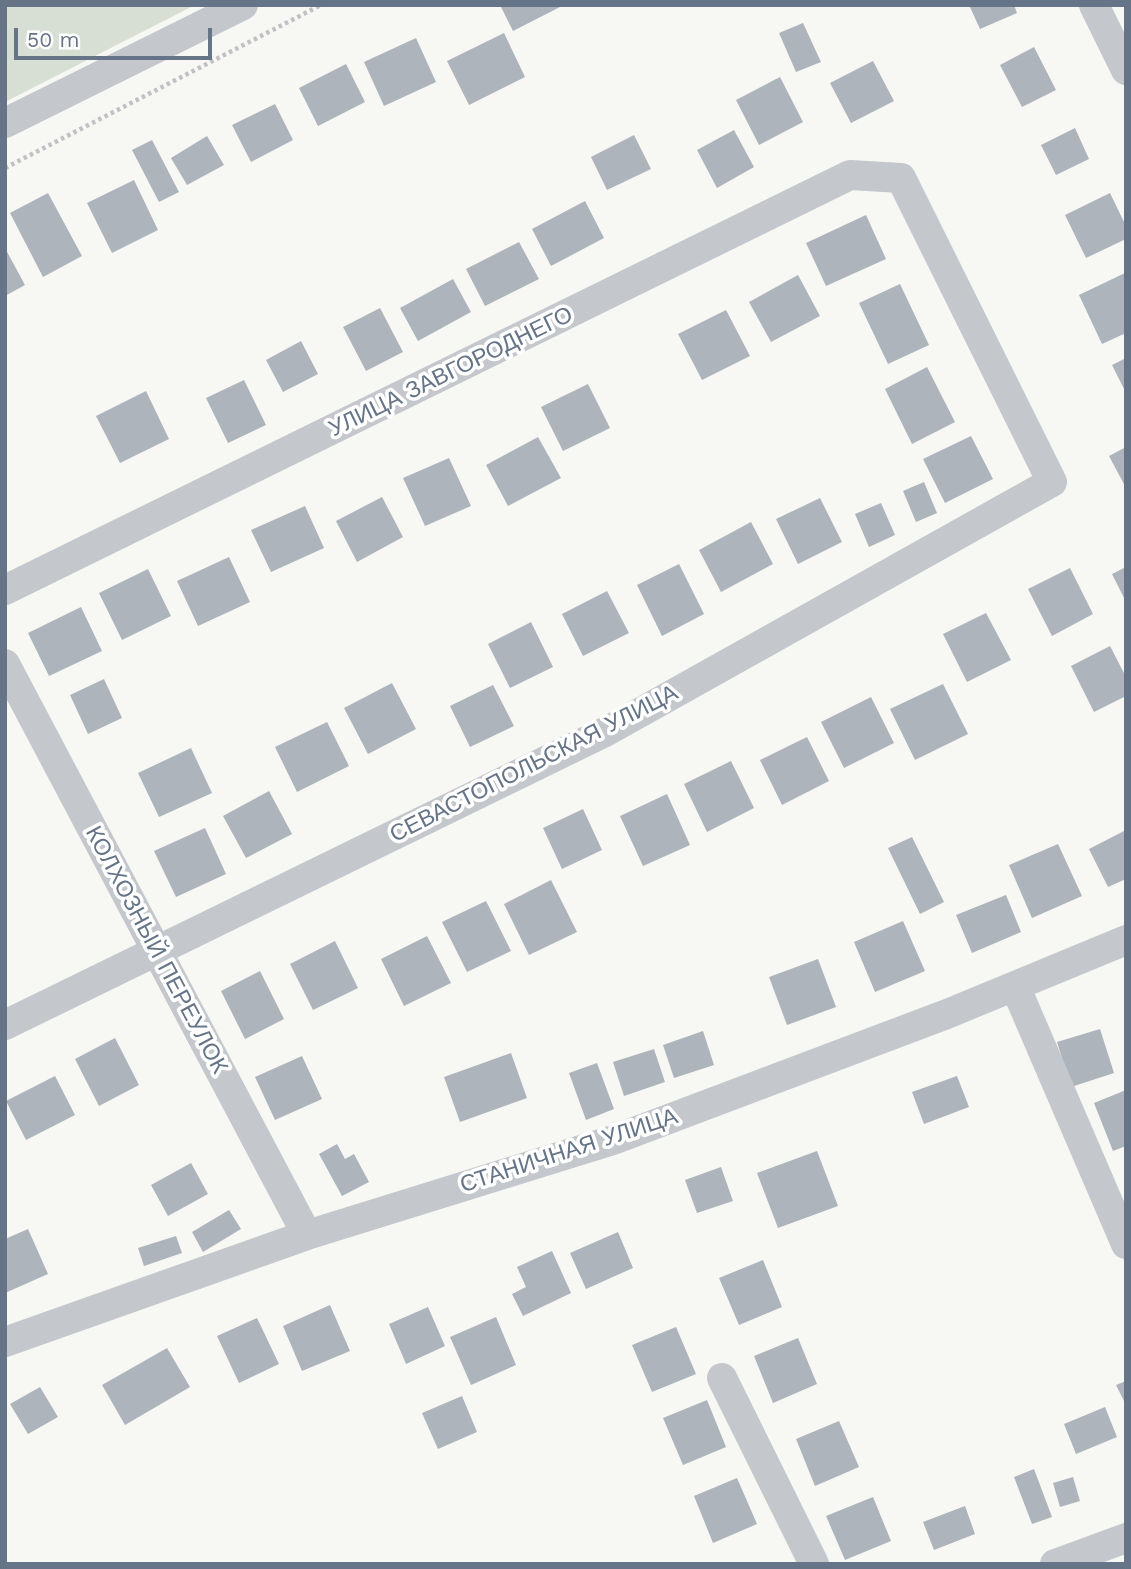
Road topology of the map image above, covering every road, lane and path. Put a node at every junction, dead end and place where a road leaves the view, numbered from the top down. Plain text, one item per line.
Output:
1 (243, 5) edge
2 (321, 5) edge
3 (1108, 14) edge
4 (1126, 69) edge
5 (5, 123) edge
6 (5, 169) edge
7 (1052, 482) joint
8 (5, 590) edge
9 (5, 664) edge
10 (1126, 940) edge
11 (156, 950) junction
12 (1015, 986) junction
13 (5, 1025) edge
14 (307, 1235) junction
15 (1126, 1244) edge
16 (5, 1342) edge
17 (722, 1378) dead end
18 (1126, 1538) edge
19 (814, 1564) edge
20 (1055, 1564) edge

1 - 5 street
2 - 6 path
3 - 4 street
7 - 8 street, УЛИЦА ЗАВГОРОДНЕГО
7 - 11 street, СЕВАСТОПОЛЬСКАЯ УЛИЦА
9 - 11 street, КОЛХОЗНЫЙ ПЕРЕУЛОК
10 - 12 street, СТАНИЧНАЯ УЛИЦА
11 - 13 street, СЕВАСТОПОЛЬСКАЯ УЛИЦА
11 - 14 street, КОЛХОЗНЫЙ ПЕРЕУЛОК
12 - 14 street, СТАНИЧНАЯ УЛИЦА
12 - 15 street
14 - 16 street, СТАНИЧНАЯ УЛИЦА
17 - 19 street
18 - 20 street

